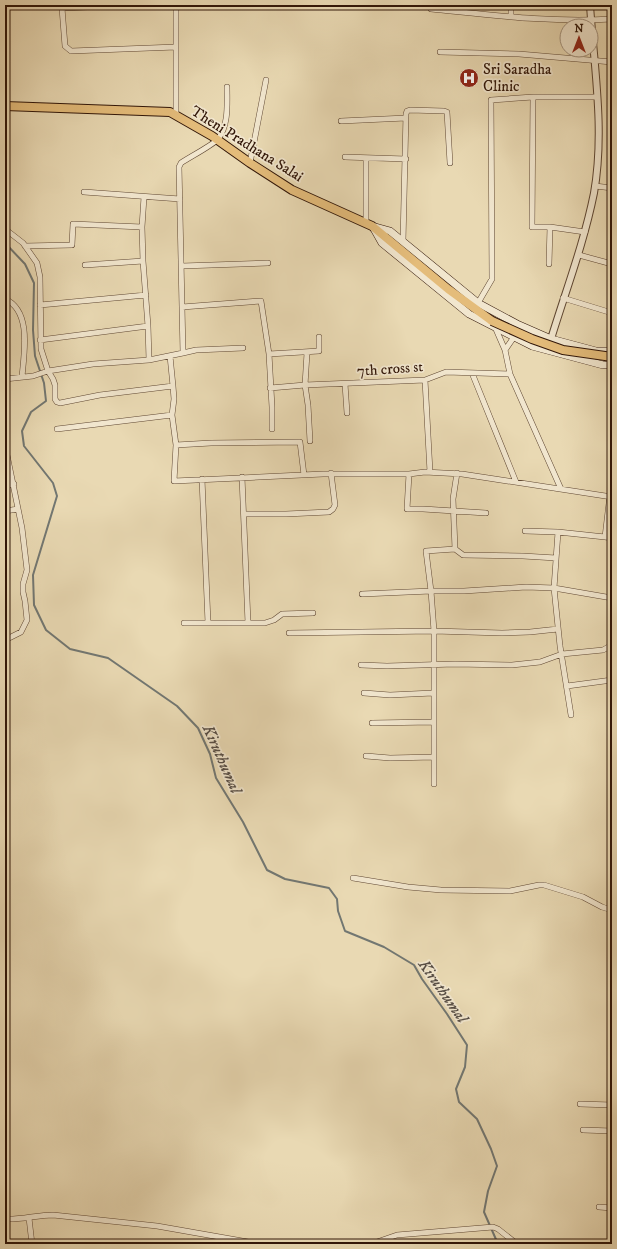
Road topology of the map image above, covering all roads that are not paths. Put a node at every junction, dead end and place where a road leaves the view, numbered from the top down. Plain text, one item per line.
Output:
1 (140, 5) edge
2 (176, 5) edge
3 (511, 5) edge
4 (590, 5) edge
5 (62, 6) edge
6 (431, 9) dead end
7 (511, 17) junction
8 (591, 18) edge
9 (559, 19) edge
10 (612, 19) edge
11 (599, 20) edge
12 (176, 47) junction
13 (440, 52) dead end
14 (596, 58) edge
15 (596, 61) junction
16 (612, 62) edge
17 (266, 80) dead end
18 (227, 87) dead end
19 (533, 97) junction
20 (598, 97) junction
21 (5, 106) edge
22 (176, 115) junction
23 (406, 118) junction
24 (340, 121) dead end
25 (217, 140) junction
26 (345, 157) dead end
27 (366, 158) junction
28 (406, 159) junction
29 (450, 162) dead end
30 (250, 163) junction
31 (595, 186) junction
32 (612, 188) edge
33 (84, 192) dead end
34 (144, 197) junction
35 (180, 199) junction
36 (369, 224) junction
37 (142, 227) junction
38 (550, 227) junction
39 (5, 229) edge
40 (585, 232) junction
41 (403, 241) junction
42 (25, 246) junction
43 (579, 255) junction
44 (143, 261) junction
45 (268, 262) dead end
46 (550, 264) dead end
47 (612, 264) edge
48 (85, 265) dead end
49 (182, 266) junction
50 (146, 295) junction
51 (564, 298) junction
52 (5, 299) edge
53 (478, 303) junction
54 (40, 305) junction
55 (182, 307) junction
56 (612, 314) edge
57 (494, 324) junction
58 (148, 326) junction
59 (528, 329) junction
60 (319, 337) dead end
61 (514, 337) junction
62 (551, 339) junction
63 (40, 340) junction
64 (522, 341) junction
65 (243, 348) dead end
66 (505, 350) junction
67 (612, 351) edge
68 (184, 353) junction
69 (307, 353) junction
70 (269, 354) junction
71 (170, 356) junction
72 (612, 357) edge
73 (149, 360) junction
74 (612, 365) edge
75 (46, 372) junction
76 (472, 373) junction
77 (510, 374) junction
78 (22, 377) junction
79 (5, 378) edge
80 (424, 380) junction
81 (345, 384) junction
82 (305, 385) junction
83 (173, 386) junction
84 (270, 388) junction
85 (346, 413) dead end
86 (172, 415) junction
87 (57, 429) dead end
88 (272, 429) dead end
89 (310, 441) dead end
90 (5, 445) edge
91 (176, 445) junction
92 (5, 451) edge
93 (430, 472) junction
94 (331, 473) junction
95 (457, 473) junction
96 (409, 474) junction
97 (304, 475) junction
98 (242, 477) junction
99 (612, 478) edge
100 (202, 479) junction
101 (516, 482) junction
102 (14, 484) junction
103 (5, 485) edge
104 (561, 489) junction
105 (611, 496) edge
106 (18, 510) junction
107 (5, 511) edge
108 (454, 511) junction
109 (486, 513) dead end
110 (244, 514) junction
111 (525, 531) dead end
112 (558, 532) junction
113 (605, 537) junction
114 (612, 538) edge
115 (455, 549) junction
116 (556, 558) junction
117 (554, 588) junction
118 (431, 591) junction
119 (362, 594) dead end
120 (612, 598) edge
121 (313, 613) dead end
122 (184, 623) dead end
123 (208, 623) junction
124 (248, 623) junction
125 (558, 629) junction
126 (434, 631) junction
127 (289, 634) dead end
128 (5, 640) edge
129 (612, 645) edge
130 (562, 654) junction
131 (433, 664) junction
132 (362, 665) dead end
133 (612, 680) edge
134 (567, 686) junction
135 (433, 692) junction
136 (364, 693) dead end
137 (572, 715) dead end
138 (433, 722) junction
139 (372, 723) dead end
140 (366, 756) dead end
141 (434, 757) junction
142 (434, 784) dead end
143 (353, 878) dead end
144 (612, 910) edge
145 (580, 1104) dead end
146 (612, 1105) edge
147 (583, 1130) dead end
148 (612, 1131) edge
149 (599, 1207) dead end
150 (612, 1208) edge
151 (29, 1218) junction
152 (5, 1219) edge
153 (32, 1244) edge
154 (281, 1244) edge
155 (371, 1244) edge
156 (517, 1244) edge

1 - 5 street
2 - 12 street
3 - 7 street
4 - 8 street
5 - 12 street
6 - 7 street
7 - 9 street
10 - 11 street
12 - 22 street
13 - 15 street
14 - 15 street
15 - 16 street
15 - 20 street
17 - 30 street
18 - 25 street
19 - 20 street
19 - 38 street
19 - 53 street
20 - 31 street
21 - 22 main road, Theni Pradhana Salai
22 - 25 main road, Theni Pradhana Salai
23 - 24 street
23 - 28 street
23 - 29 street
25 - 30 main road, Theni Pradhana Salai
25 - 35 street
26 - 27 street
27 - 28 street
27 - 36 street
28 - 41 street
30 - 36 main road, Theni Pradhana Salai
31 - 32 street
31 - 40 street
33 - 34 street
34 - 35 street
34 - 37 street
35 - 49 street
36 - 41 main road, Theni Pradhana Salai
36 - 57 main road
37 - 42 street
37 - 44 street
38 - 40 street
38 - 46 street
39 - 42 street
40 - 43 street
41 - 53 main road, Theni Pradhana Salai
42 - 54 street
43 - 47 street
43 - 51 street
44 - 48 street
44 - 50 street
45 - 49 street
49 - 55 street
50 - 54 street
50 - 58 street
51 - 56 street
51 - 62 street
52 - 78 street
53 - 59 main road, Theni Pradhana Salai
54 - 63 street
55 - 68 street
55 - 70 street
57 - 61 main road
57 - 66 street
57 - 72 main road, bridge
58 - 63 street
58 - 73 street
59 - 62 main road, Theni Pradhana Salai
59 - 64 main road
60 - 69 street
61 - 64 main road
61 - 66 street
62 - 67 main road, Theni Pradhana Salai
63 - 75 street
64 - 74 main road
65 - 68 street
66 - 77 street
68 - 71 street
69 - 70 street
69 - 82 street
70 - 84 street
71 - 73 street
71 - 83 street
73 - 75 street
75 - 78 street
75 - 83 street
76 - 77 street, 7th cross st
76 - 80 street, 7th cross st
76 - 101 street
77 - 104 street
78 - 79 street
80 - 81 street, 7th cross st
80 - 93 street
81 - 82 street, 7th cross st
81 - 85 street
82 - 84 street, 7th cross st
82 - 89 street
83 - 86 street
84 - 88 street
86 - 87 street
86 - 91 street
90 - 92 street
91 - 97 street
91 - 100 street
92 - 102 street
93 - 95 street
93 - 96 street
94 - 96 street
94 - 97 street
94 - 110 street
95 - 101 street
95 - 108 street
96 - 108 street
97 - 98 street
98 - 100 street
98 - 110 street
99 - 105 street
100 - 123 street
101 - 104 street
102 - 103 street
102 - 106 street
104 - 105 street
105 - 113 street
106 - 107 street
106 - 128 street
108 - 109 street
108 - 115 street
110 - 124 street
111 - 112 street
112 - 113 street
112 - 116 street
113 - 114 street
115 - 116 street
115 - 118 street
116 - 117 street
117 - 118 street
117 - 120 street
117 - 125 street
118 - 119 street
118 - 126 street
121 - 124 street
122 - 123 street
123 - 124 street
125 - 126 street
125 - 130 street
126 - 127 street
126 - 131 street
129 - 130 street
130 - 131 street
130 - 134 street
131 - 132 street
131 - 135 street
133 - 134 street
134 - 137 street
135 - 136 street
135 - 138 street
138 - 139 street
138 - 141 street
140 - 141 street
141 - 142 street
143 - 144 street
145 - 146 street
147 - 148 street
149 - 150 street
151 - 152 street
151 - 153 street
151 - 154 street
155 - 156 street

